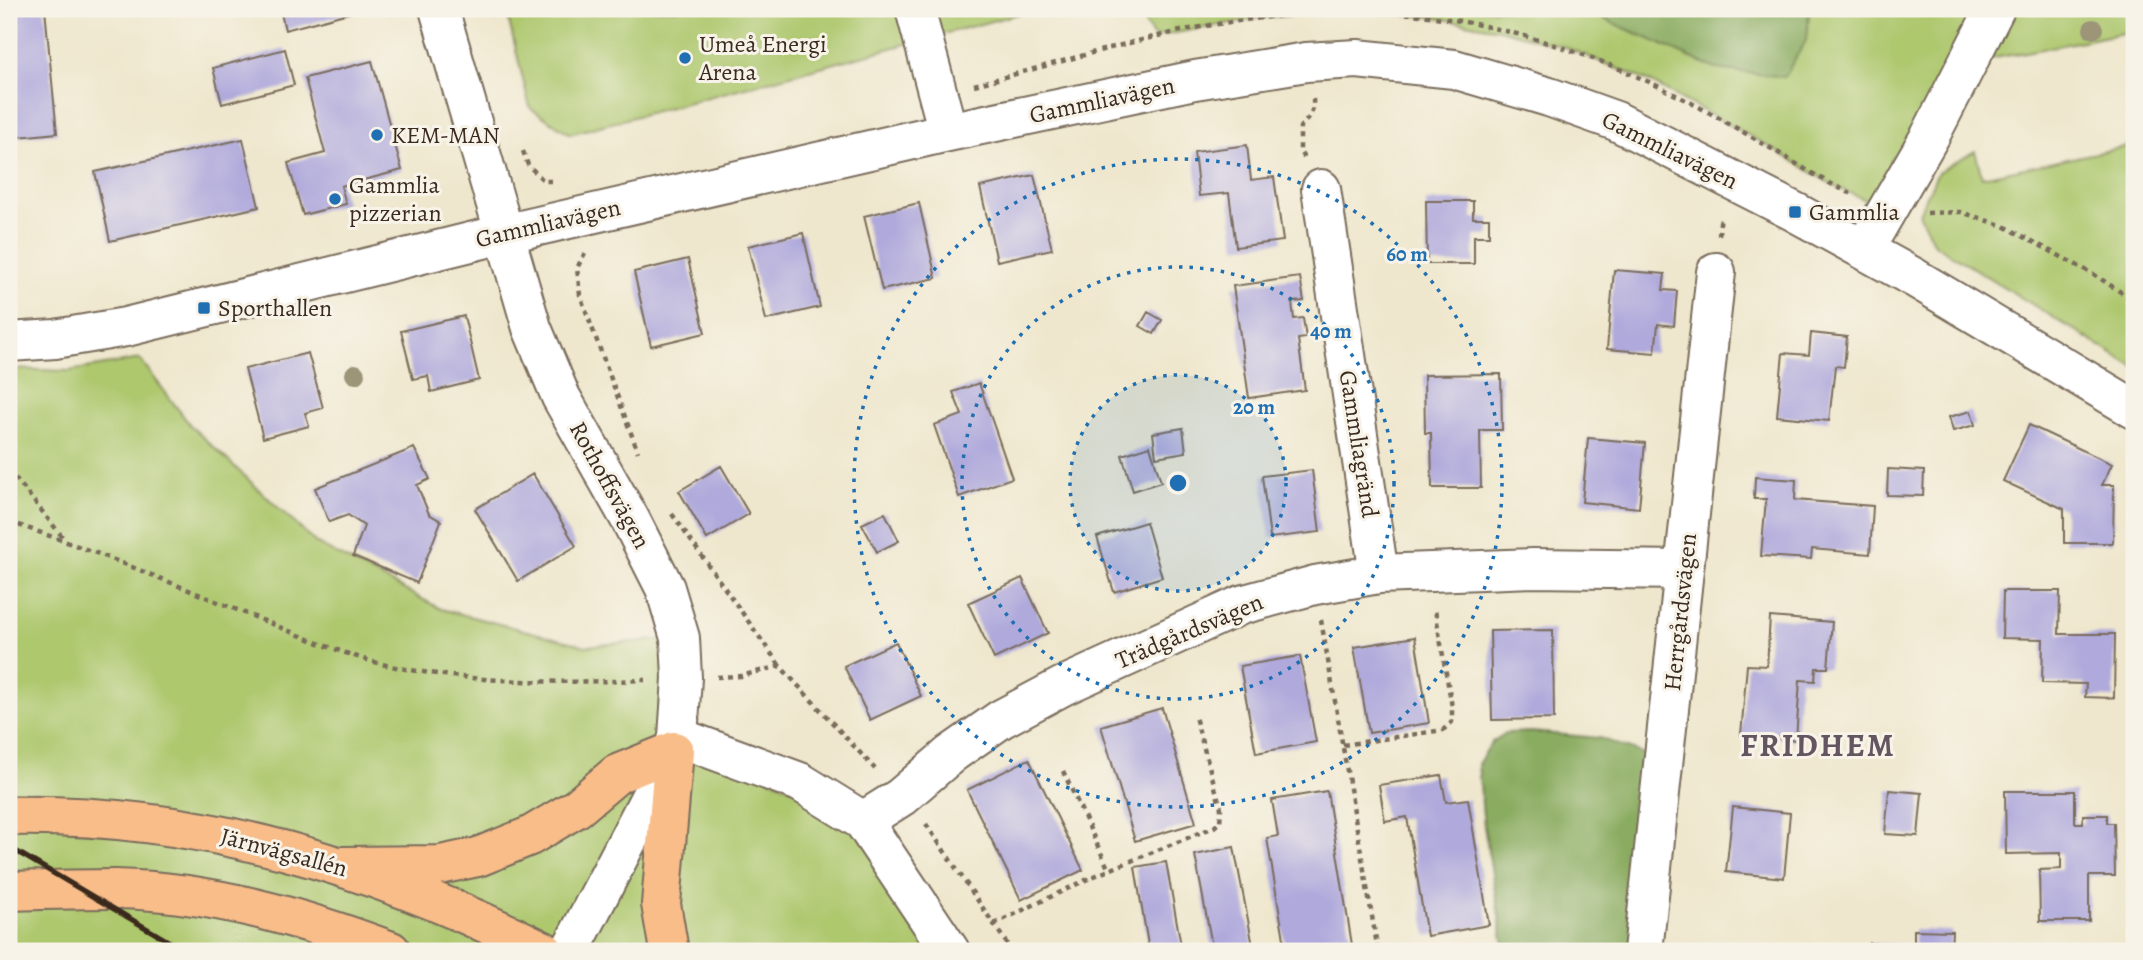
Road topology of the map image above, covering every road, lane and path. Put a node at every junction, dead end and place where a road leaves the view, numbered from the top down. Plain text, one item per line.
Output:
1 (439, 9) edge
2 (915, 9) edge
3 (1266, 9) edge
4 (1995, 9) edge
5 (1260, 18) junction
6 (1313, 93) dead end
7 (938, 94) junction
8 (948, 132) junction
9 (522, 149) dead end
10 (1321, 189) joint
11 (1887, 209) junction
12 (580, 215) junction
13 (503, 233) junction
14 (1864, 250) junction
15 (1716, 272) dead end
16 (2134, 300) edge
17 (9, 342) edge
18 (2134, 409) edge
19 (640, 457) dead end
20 (9, 470) edge
21 (666, 505) dead end
22 (9, 522) edge
23 (65, 541) junction
24 (1685, 570) junction
25 (1428, 572) junction
26 (1379, 574) junction
27 (1315, 585) junction
28 (780, 666) junction
29 (682, 678) junction
30 (1195, 717) dead end
31 (676, 744) junction
32 (1343, 744) junction
33 (1063, 771) dead end
34 (901, 797) junction
35 (9, 816) edge
36 (863, 821) junction
37 (342, 866) junction
38 (1109, 870) junction
39 (9, 891) edge
40 (994, 924) junction
41 (391, 951) edge
42 (544, 951) edge
43 (570, 951) edge
44 (669, 951) edge
45 (950, 951) edge
46 (1012, 951) edge
47 (1378, 951) edge
48 (1643, 951) edge

1 - 13 street, Rothoffsvägen
2 - 7 street
3 - 5 path
4 - 11 street
5 - 7 path
5 - 11 path
6 - 10 path
7 - 8 street
8 - 12 street, Gammliavägen
8 - 14 street, Gammliavägen
9 - 12 path
10 - 26 street, Gammliagränd
11 - 14 street
11 - 16 path
12 - 13 street, Gammliavägen
12 - 19 path
13 - 17 street, Gammliavägen
13 - 29 street, Rothoffsvägen
14 - 18 street, Gammliavägen
15 - 24 street, Herrgårdsvägen
20 - 23 path
21 - 28 path
22 - 23 path
23 - 29 path
24 - 25 street, Trädgårdsvägen
24 - 48 street, Herrgårdsvägen
25 - 26 street, Trädgårdsvägen
25 - 32 path
26 - 27 street, Trädgårdsvägen
27 - 32 path
27 - 34 street, Trädgårdsvägen
28 - 29 path
28 - 34 path
29 - 31 street, Rothoffsvägen
30 - 38 path
31 - 36 street
31 - 37 main road
31 - 43 street, Rothoffsvägen
31 - 44 main road
32 - 47 path
33 - 38 path
34 - 36 street, Trädgårdsvägen
34 - 40 path
35 - 37 main road, Järnvägsallén
36 - 45 street
37 - 42 main road, Järnvägsallén
38 - 40 path
39 - 41 main road
40 - 46 path

